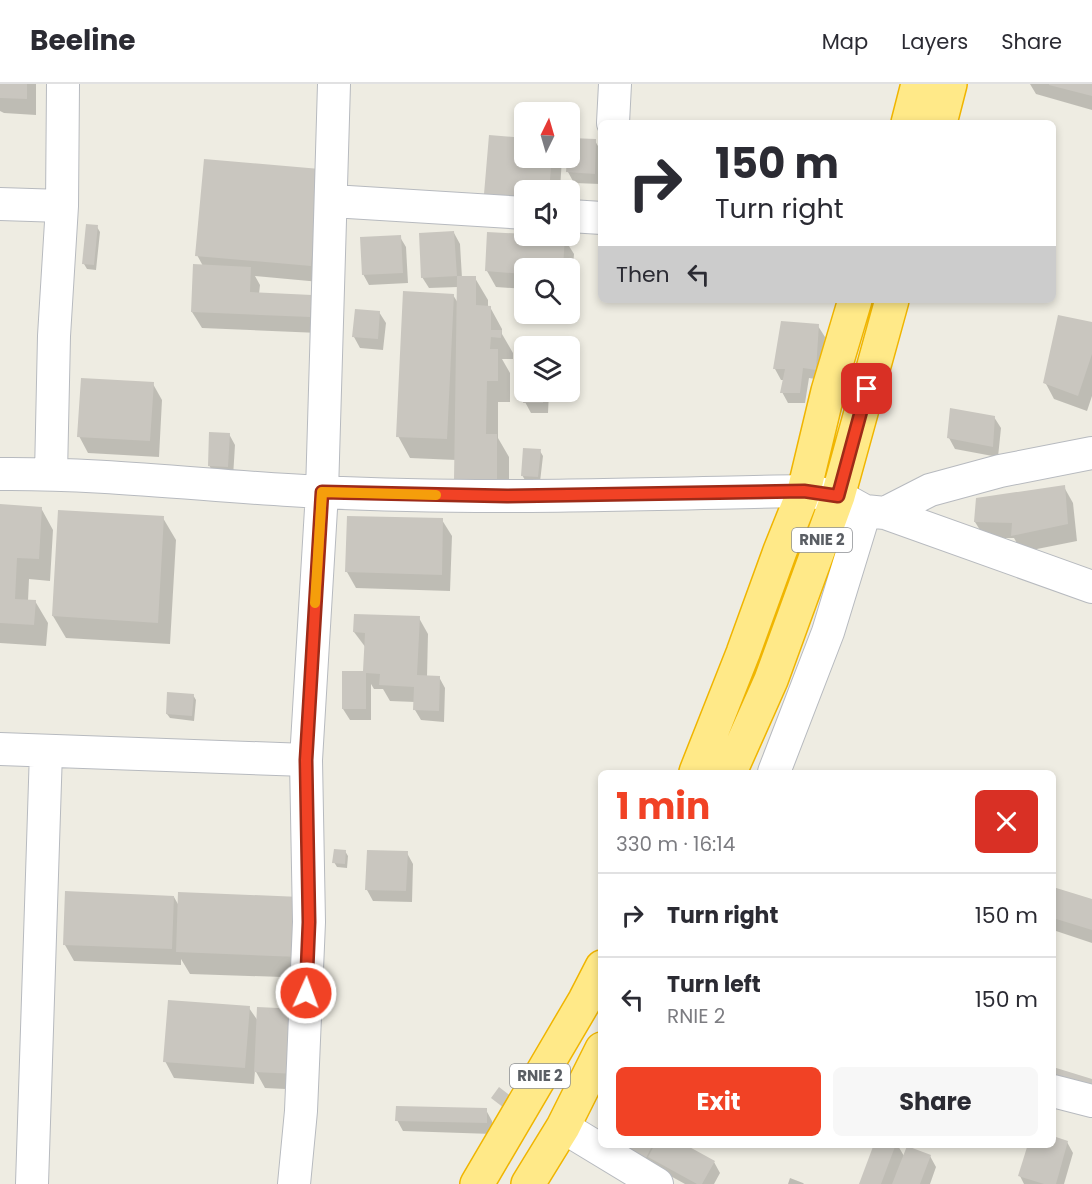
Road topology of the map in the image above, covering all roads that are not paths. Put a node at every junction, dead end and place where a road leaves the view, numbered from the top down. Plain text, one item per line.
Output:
1 (63, 84) edge
2 (334, 84) edge
3 (615, 84) edge
4 (918, 84) edge
5 (950, 84) edge
6 (613, 120) edge
7 (909, 120) edge
8 (941, 120) edge
9 (332, 201) junction
10 (0, 204) edge
11 (62, 206) junction
12 (514, 212) edge
13 (580, 217) edge
14 (598, 218) edge
15 (854, 303) edge
16 (892, 303) edge
17 (1092, 453) edge
18 (0, 474) edge
19 (51, 474) junction
20 (804, 491) junction
21 (322, 492) junction
22 (863, 507) junction
23 (1092, 587) edge
24 (0, 749) edge
25 (46, 751) junction
26 (306, 760) junction
27 (697, 770) edge
28 (731, 770) edge
29 (775, 770) edge
30 (598, 976) edge
31 (598, 1057) edge
32 (1056, 1091) edge
33 (1092, 1101) edge
34 (563, 1127) junction
35 (32, 1184) edge
36 (294, 1184) edge
37 (477, 1184) edge
38 (528, 1184) edge
39 (657, 1184) edge

1 - 11 street
2 - 9 street
3 - 6 street
4 - 7 highway
5 - 8 highway
9 - 12 street
9 - 21 street
10 - 11 street
11 - 19 street
13 - 14 street
15 - 20 highway, RNIE 2 / RNIE 2
16 - 22 highway, RNIE 2 / RNIE 2
17 - 22 street
18 - 19 street
19 - 21 street
20 - 21 street
20 - 22 street
20 - 27 highway, RNIE 2 / RNIE 2
21 - 26 street
22 - 23 street
22 - 28 highway, RNIE 2 / RNIE 2
22 - 29 street
24 - 25 street
25 - 26 street
25 - 35 street
26 - 36 street
30 - 37 highway, RNIE 2 / RNIE 2
31 - 34 highway, RNIE 2 / RNIE 2
32 - 33 street
34 - 38 highway, RNIE 2 / RNIE 2
34 - 39 street

